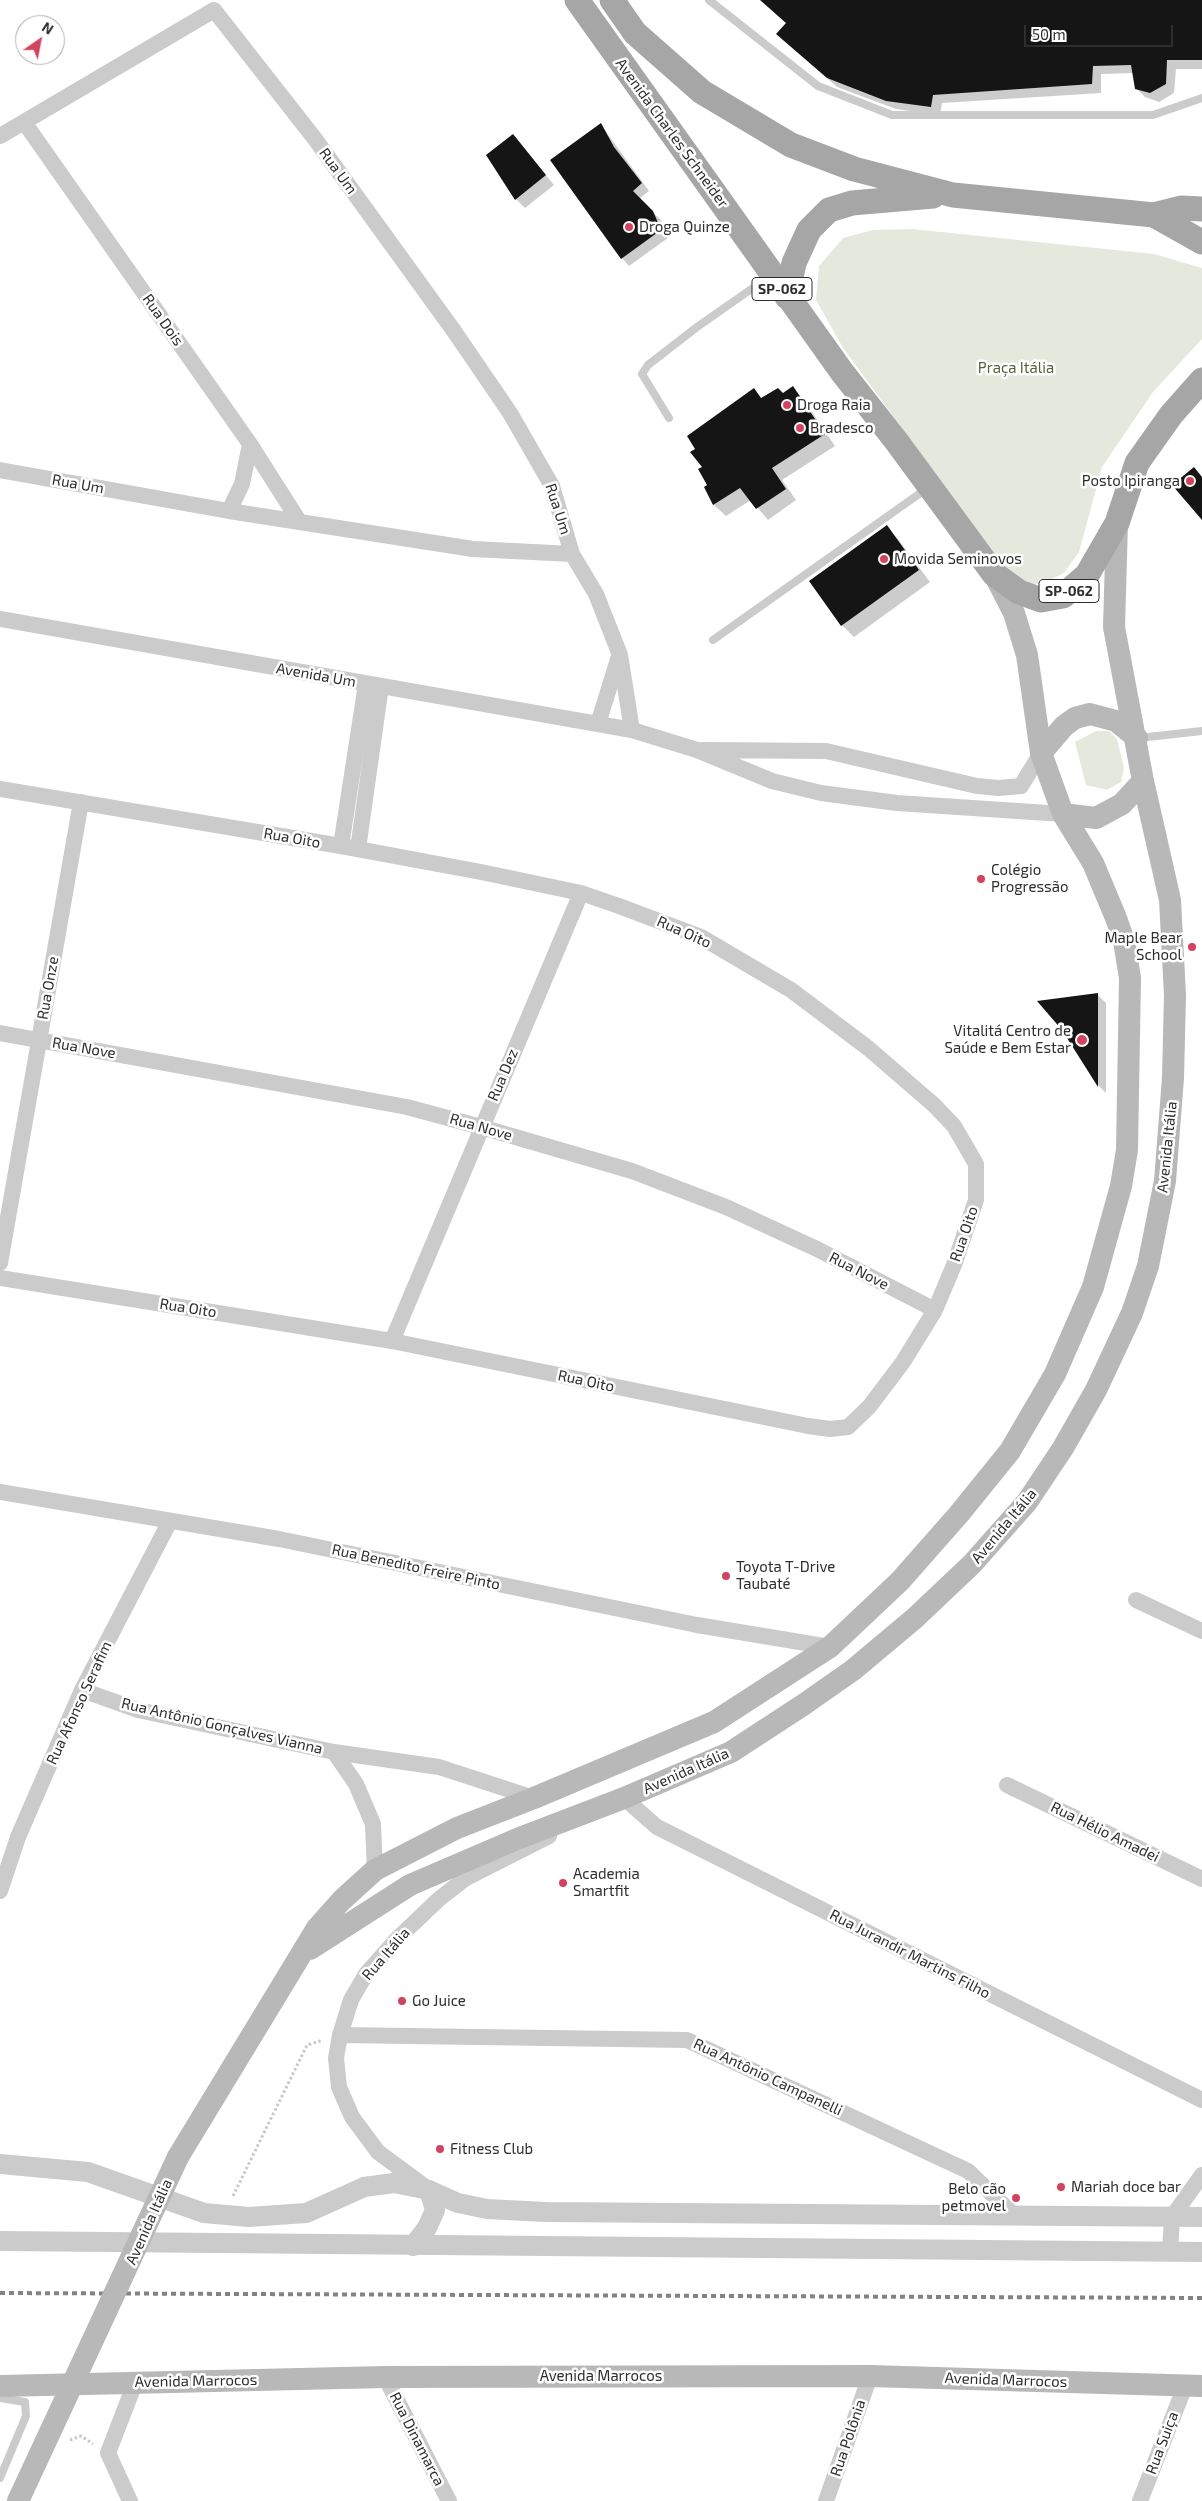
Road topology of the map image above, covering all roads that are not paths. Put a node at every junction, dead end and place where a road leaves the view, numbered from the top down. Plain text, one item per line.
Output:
1 (576, 0) edge
2 (612, 0) edge
3 (709, 0) edge
4 (1202, 98) edge
5 (24, 122) junction
6 (0, 136) edge
7 (953, 195) junction
8 (1202, 209) edge
9 (1154, 215) junction
10 (1202, 242) edge
11 (773, 274) junction
12 (787, 297) junction
13 (1202, 380) edge
14 (669, 418) dead end
15 (250, 444) junction
16 (0, 470) edge
17 (930, 486) junction
18 (228, 511) junction
19 (299, 521) junction
20 (1117, 523) junction
21 (572, 554) junction
22 (994, 574) junction
23 (0, 619) edge
24 (712, 640) dead end
25 (620, 654) junction
26 (373, 685) junction
27 (598, 724) junction
28 (632, 730) junction
29 (1202, 731) edge
30 (1137, 738) junction
31 (697, 750) junction
32 (1041, 753) junction
33 (1144, 781) junction
34 (0, 789) edge
35 (81, 802) junction
36 (1063, 814) junction
37 (341, 846) junction
38 (358, 849) junction
39 (581, 893) junction
40 (0, 1033) edge
41 (39, 1040) junction
42 (481, 1127) junction
43 (0, 1263) edge
44 (0, 1278) edge
45 (935, 1310) junction
46 (392, 1341) junction
47 (0, 1492) edge
48 (170, 1521) junction
49 (1136, 1600) dead end
50 (1202, 1631) edge
51 (830, 1647) junction
52 (82, 1690) junction
53 (334, 1752) junction
54 (1007, 1785) dead end
55 (534, 1798) junction
56 (624, 1798) junction
57 (375, 1870) junction
58 (1202, 1879) edge
59 (0, 1891) edge
60 (301, 1955) junction
61 (340, 2035) junction
62 (1202, 2100) edge
63 (0, 2164) edge
64 (1202, 2175) edge
65 (429, 2190) junction
66 (1016, 2217) junction
67 (1172, 2217) junction
68 (1202, 2217) edge
69 (0, 2241) edge
70 (413, 2246) junction
71 (1170, 2252) junction
72 (1202, 2252) edge
73 (870, 2376) junction
74 (385, 2377) junction
75 (135, 2383) junction
76 (0, 2386) edge
77 (1193, 2386) edge
78 (0, 2398) edge
79 (0, 2478) edge
80 (18, 2501) edge
81 (130, 2501) edge
82 (449, 2501) edge
83 (826, 2501) edge
84 (1140, 2501) edge

1 - 11 main road, Avenida Charles Schneider / SP-062
2 - 7 main road, Avenida Charles Schneider / SP-062
3 - 4 lane
5 - 6 street, Rua Um
5 - 15 street, Rua Dois
5 - 21 street, Rua Um
7 - 9 main road, Avenida Charles Schneider / SP-062
7 - 12 main road, SP-062
8 - 9 main road, Avenida Charles Schneider / SP-062
9 - 10 main road, SP-062
11 - 12 main road, Avenida Charles Schneider / SP-062
11 - 14 lane
12 - 17 main road, Avenida Charles Schneider / SP-062
13 - 20 main road, Avenida Charles Schneider / SP-062
15 - 18 street
15 - 19 street, Rua Dois
16 - 18 street, Rua Um
17 - 22 main road, Avenida Charles Schneider / SP-062
17 - 24 lane
18 - 19 street, Rua Um
19 - 21 street, Rua Um
20 - 22 main road, Avenida Charles Schneider / SP-062
20 - 30 main road, Avenida Itália
21 - 25 street, Rua Um
22 - 32 main road
23 - 26 street, Avenida Um
25 - 27 street
25 - 28 street, Rua Um
26 - 27 street, Avenida Um
26 - 37 street
26 - 38 street
27 - 28 street, Avenida Um
28 - 31 street, Avenida Um
29 - 30 lane
30 - 32 main road
30 - 33 main road, Avenida Itália
31 - 32 street
31 - 36 street
32 - 36 main road
33 - 36 main road
33 - 56 main road, Avenida Itália
34 - 35 street, Rua Oito
35 - 37 street, Rua Oito
35 - 41 street, Rua Onze
36 - 51 main road, Avenida Itália
37 - 38 street, Rua Oito
38 - 39 street, Rua Oito
39 - 42 street, Rua Dez
39 - 45 street, Rua Oito
40 - 41 street, Rua Nove
41 - 42 street, Rua Nove
41 - 43 street, Rua Onze
42 - 45 street, Rua Nove
42 - 46 street, Rua Dez
44 - 46 street, Rua Oito
45 - 46 street, Rua Oito
47 - 48 street, Rua Benedito Freire Pinto
48 - 51 street, Rua Benedito Freire Pinto
48 - 52 street, Rua Afonso Serafim
49 - 50 street
51 - 55 main road, Avenida Itália
52 - 53 street, Rua Antônio Gonçalves Vianna
52 - 59 street, Rua Afonso Serafim
53 - 55 street, Rua Antônio Gonçalves Vianna
53 - 57 street, Rua Antônio Gonçalves Vianna
54 - 58 street, Rua Hélio Amadei
55 - 57 main road, Avenida Itália
56 - 60 main road, Avenida Itália
56 - 61 street, Rua Itália
56 - 62 street, Rua Jurandir Martins Filho
57 - 60 main road, Avenida Itália
60 - 80 main road, Avenida Itália, bridge
61 - 65 street, Rua Itália
61 - 66 street, Rua Antônio Campanelli
63 - 65 street
64 - 67 street
65 - 66 street
65 - 70 street
66 - 67 street
67 - 68 street
67 - 71 street
69 - 70 street
70 - 71 street
71 - 72 street
73 - 74 main road, Avenida Marrocos
73 - 77 main road, Avenida Marrocos
73 - 83 street, Rua Polônia
74 - 75 main road, Avenida Marrocos
74 - 82 street, Rua Dinamarca
75 - 76 main road, Avenida Marrocos
75 - 81 street
77 - 84 street, Rua Suiça
78 - 79 lane

